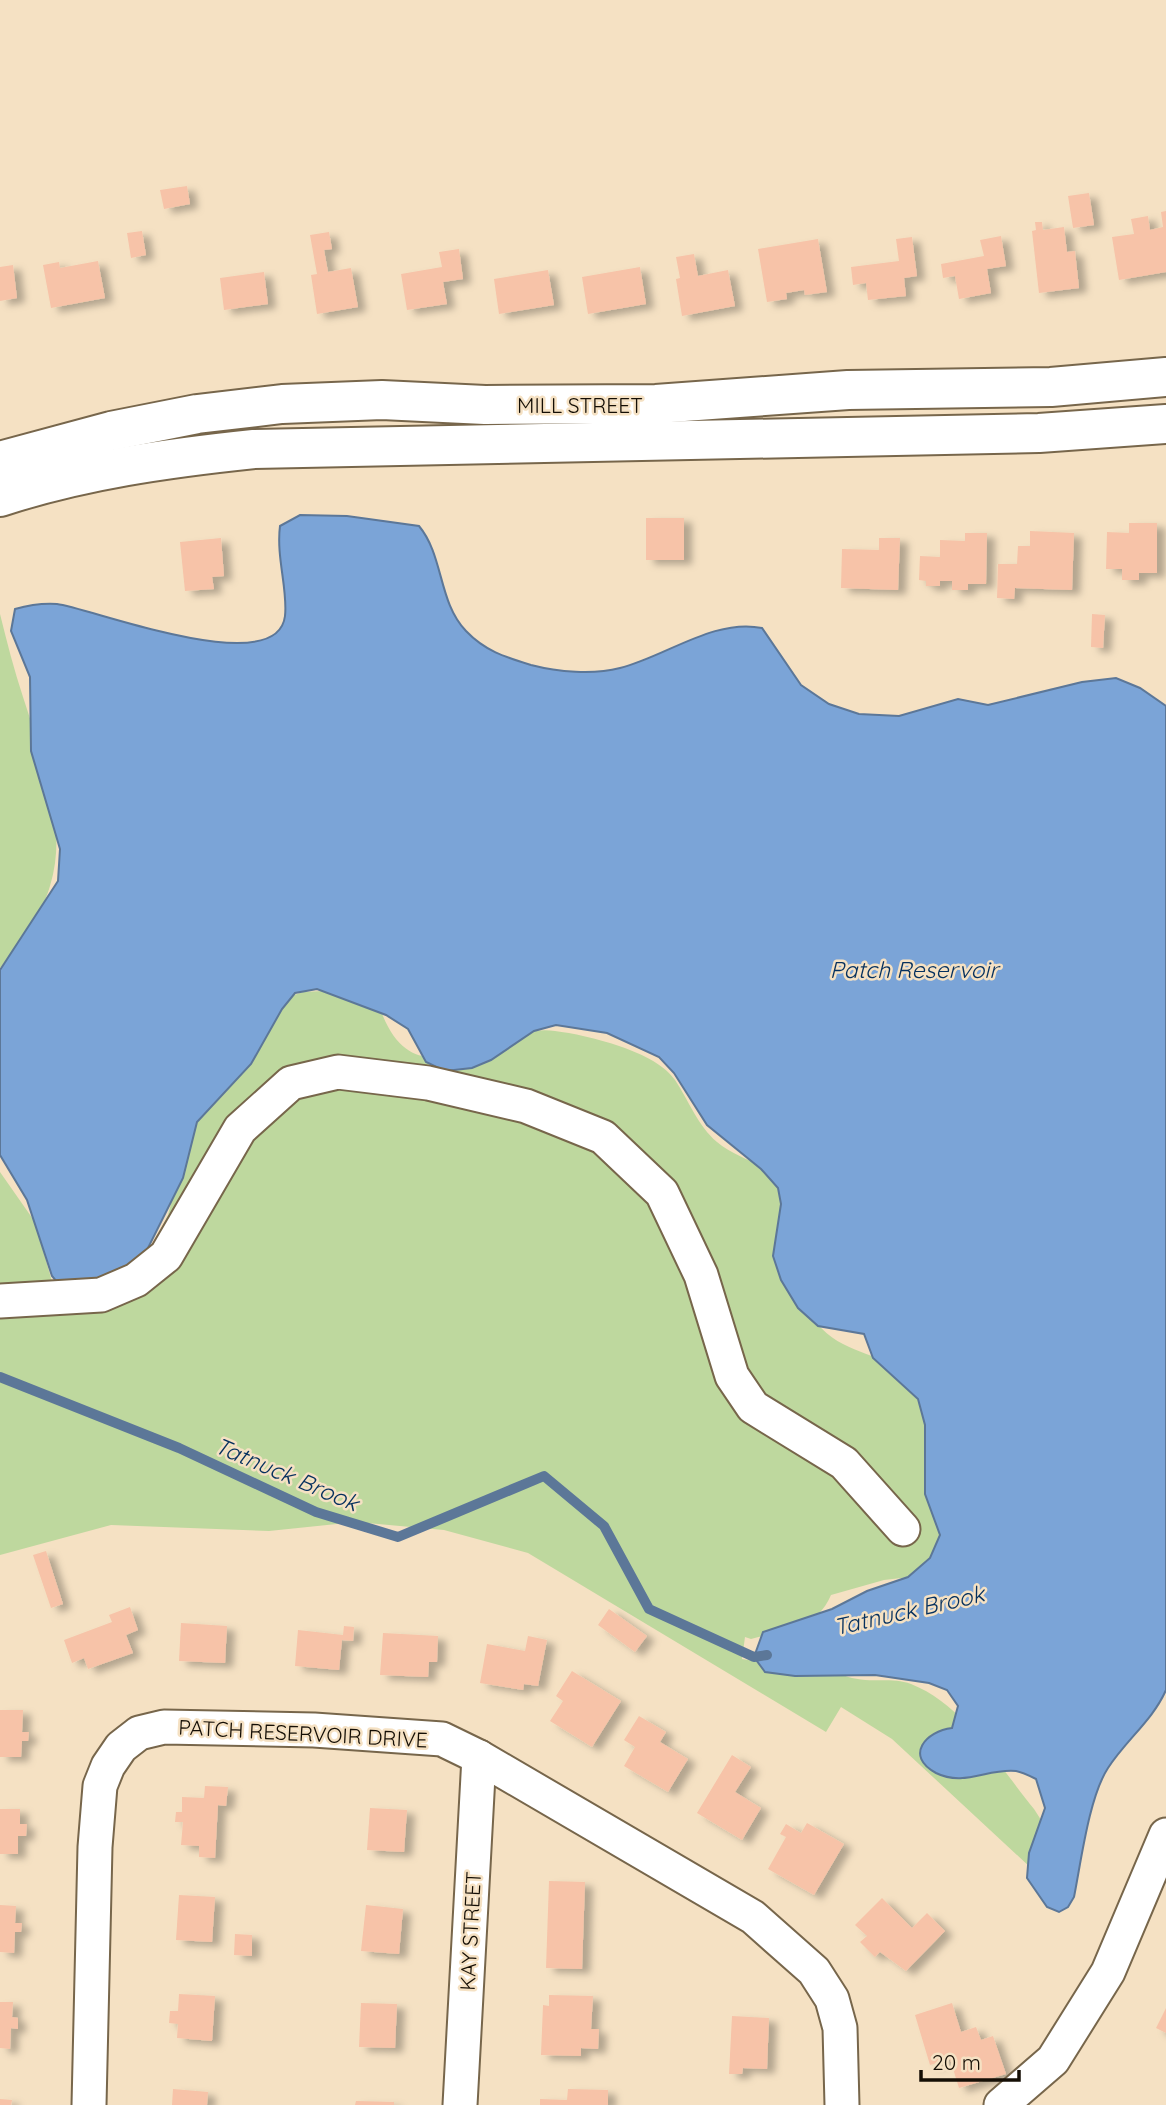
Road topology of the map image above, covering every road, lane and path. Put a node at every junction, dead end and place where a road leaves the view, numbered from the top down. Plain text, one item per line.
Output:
1 (1166, 377) edge
2 (439, 405) junction
3 (1166, 424) edge
4 (440, 444) junction
5 (0, 461) edge
6 (0, 497) edge
7 (0, 1301) edge
8 (903, 1529) dead end
9 (479, 1757) junction
10 (1166, 1835) edge
11 (89, 2105) edge
12 (460, 2105) edge
13 (842, 2105) edge
14 (1001, 2105) edge

1 - 2 main road, MILL STREET
2 - 4 main road
2 - 5 main road, MILL STREET
3 - 4 main road, MILL STREET
4 - 6 main road, MILL STREET
7 - 8 street
9 - 11 street, PATCH RESERVOIR DRIVE
9 - 12 street, KAY STREET
9 - 13 street, PATCH RESERVOIR DRIVE
10 - 14 street

